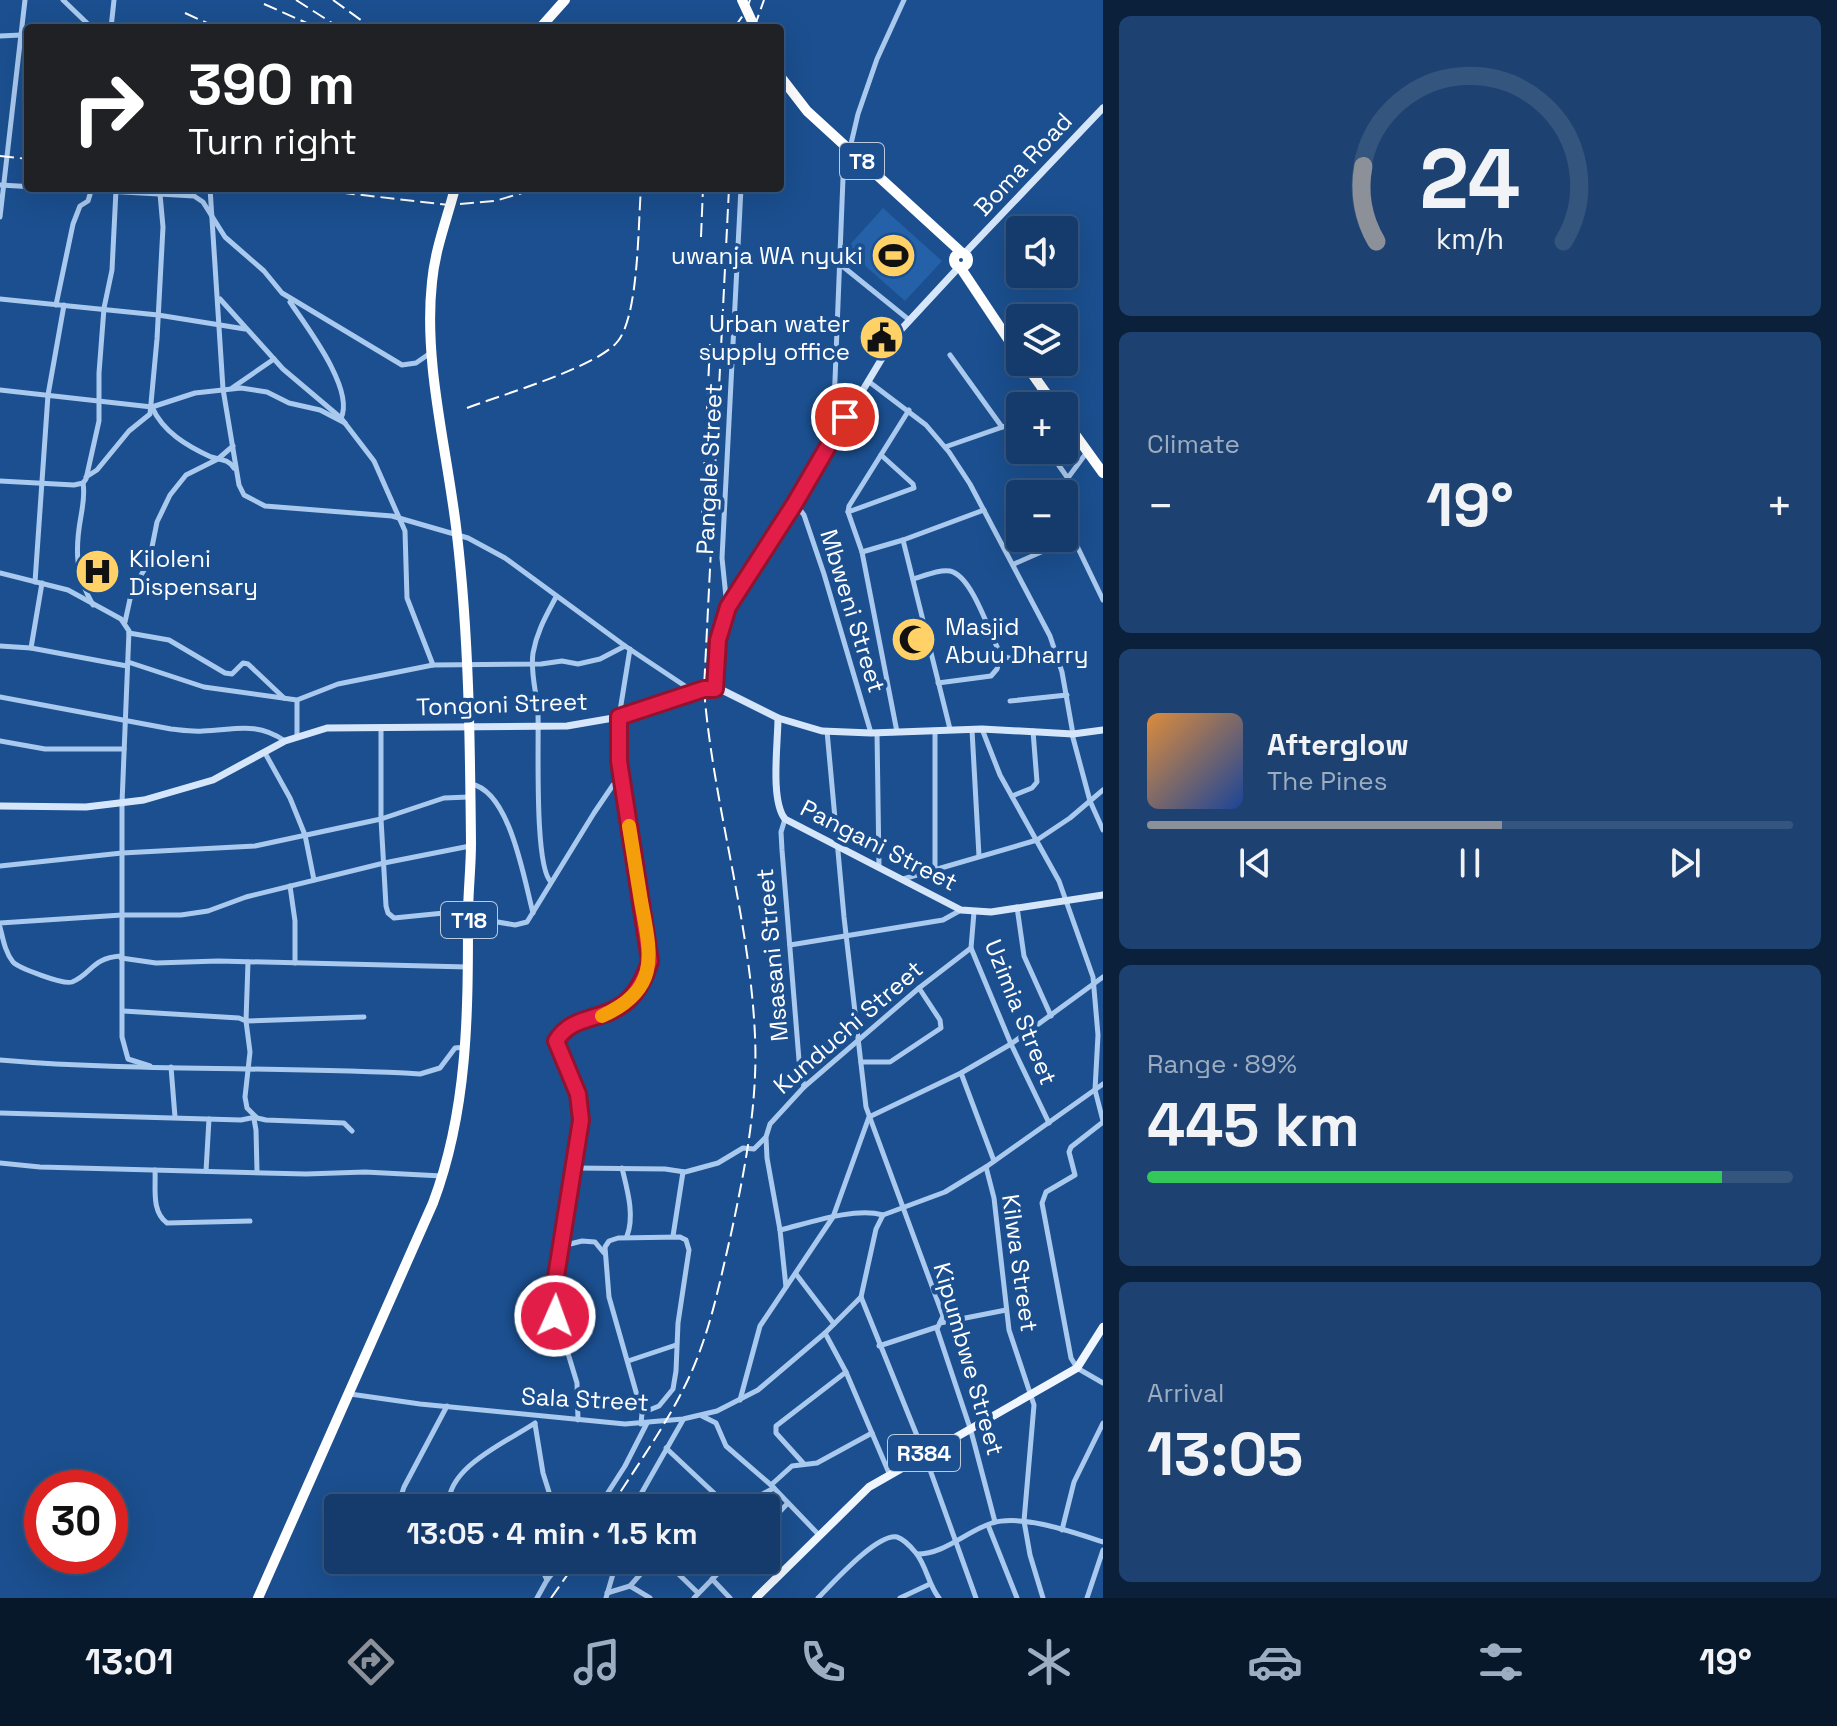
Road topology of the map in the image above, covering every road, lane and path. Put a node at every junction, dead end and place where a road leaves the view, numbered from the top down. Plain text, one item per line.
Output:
1 (25, 0) edge
2 (63, 0) edge
3 (114, 0) edge
4 (565, 0) edge
5 (742, 0) edge
6 (904, 0) edge
7 (88, 24) edge
8 (111, 24) edge
9 (544, 24) edge
10 (753, 24) edge
11 (21, 35) junction
12 (0, 36) edge
13 (784, 81) edge
14 (1103, 108) edge
15 (0, 147) edge
16 (849, 149) junction
17 (8, 150) junction
18 (1, 185) edge
19 (24, 187) edge
20 (91, 192) edge
21 (116, 192) edge
22 (138, 192) edge
23 (210, 192) edge
24 (454, 192) edge
25 (741, 192) edge
26 (160, 194) junction
27 (210, 213) junction
28 (0, 217) edge
29 (962, 259) junction
30 (841, 265) junction
31 (219, 298) junction
32 (288, 298) junction
33 (0, 299) edge
34 (56, 305) junction
35 (64, 305) junction
36 (104, 308) junction
37 (158, 315) junction
38 (908, 319) junction
39 (218, 324) junction
40 (246, 329) junction
41 (1006, 335) edge
42 (432, 351) junction
43 (950, 355) dead end
44 (274, 359) junction
45 (868, 380) junction
46 (223, 389) junction
47 (232, 389) junction
48 (0, 390) edge
49 (48, 395) junction
50 (99, 400) junction
51 (151, 407) junction
52 (909, 410) junction
53 (845, 417) junction
54 (343, 421) junction
55 (1006, 426) edge
56 (1002, 427) junction
57 (1078, 439) edge
58 (233, 446) junction
59 (945, 447) junction
60 (1087, 452) junction
61 (881, 455) junction
62 (218, 459) junction
63 (1058, 464) edge
64 (1103, 473) edge
65 (238, 476) junction
66 (1067, 477) junction
67 (84, 480) junction
68 (1065, 480) edge
69 (0, 481) edge
70 (42, 483) junction
71 (795, 503) junction
72 (984, 510) junction
73 (848, 512) junction
74 (401, 518) junction
75 (457, 533) junction
76 (903, 540) junction
77 (1078, 548) edge
78 (862, 552) junction
79 (1041, 552) edge
80 (1014, 564) junction
81 (0, 573) edge
82 (913, 579) junction
83 (35, 582) junction
84 (42, 583) junction
85 (556, 597) junction
86 (1103, 600) edge
87 (93, 605) junction
88 (728, 607) junction
89 (125, 622) junction
90 (129, 633) junction
91 (0, 646) edge
92 (628, 647) junction
93 (31, 648) junction
94 (1001, 655) junction
95 (1058, 656) junction
96 (127, 664) junction
97 (532, 664) junction
98 (433, 665) junction
99 (469, 666) junction
100 (938, 683) junction
101 (715, 689) junction
102 (694, 692) junction
103 (1067, 695) junction
104 (0, 697) edge
105 (284, 699) junction
106 (297, 700) junction
107 (1010, 701) dead end
108 (619, 717) junction
109 (778, 718) junction
110 (126, 721) junction
111 (381, 727) junction
112 (536, 727) junction
113 (470, 729) junction
114 (950, 729) junction
115 (982, 729) junction
116 (935, 730) junction
117 (972, 730) junction
118 (1103, 730) edge
119 (827, 731) junction
120 (1033, 731) junction
121 (897, 732) junction
122 (874, 733) junction
123 (1072, 734) junction
124 (297, 736) junction
125 (0, 741) edge
126 (285, 741) junction
127 (124, 749) junction
128 (265, 753) junction
129 (621, 779) junction
130 (470, 784) junction
131 (1103, 790) edge
132 (1012, 796) junction
133 (469, 797) junction
134 (1090, 801) junction
135 (122, 803) junction
136 (0, 806) edge
137 (381, 819) junction
138 (785, 819) junction
139 (1103, 830) edge
140 (305, 835) junction
141 (1037, 840) junction
142 (471, 846) junction
143 (839, 848) junction
144 (122, 853) junction
145 (979, 856) junction
146 (384, 863) junction
147 (0, 866) edge
148 (879, 866) junction
149 (935, 868) junction
150 (903, 879) junction
151 (314, 880) junction
152 (551, 882) junction
153 (290, 886) junction
154 (1103, 895) edge
155 (1066, 900) junction
156 (1017, 907) junction
157 (961, 910) junction
158 (974, 912) junction
159 (533, 914) junction
160 (122, 915) junction
161 (468, 916) junction
162 (0, 925) edge
163 (846, 936) junction
164 (790, 945) junction
165 (971, 948) junction
166 (121, 957) junction
167 (248, 962) junction
168 (295, 963) junction
169 (469, 967) junction
170 (1103, 977) edge
171 (1094, 986) junction
172 (919, 988) junction
173 (123, 1011) junction
174 (1051, 1016) junction
175 (364, 1017) dead end
176 (246, 1021) junction
177 (859, 1041) junction
178 (1011, 1044) junction
179 (467, 1047) junction
180 (0, 1060) edge
181 (861, 1062) junction
182 (150, 1066) junction
183 (171, 1067) junction
184 (248, 1067) junction
185 (800, 1072) junction
186 (961, 1073) junction
187 (813, 1080) junction
188 (1103, 1084) edge
189 (804, 1087) junction
190 (1095, 1090) junction
191 (0, 1113) edge
192 (175, 1117) junction
193 (869, 1117) junction
194 (255, 1118) junction
195 (209, 1119) junction
196 (1103, 1121) edge
197 (1049, 1123) junction
198 (352, 1131) dead end
199 (766, 1137) junction
200 (994, 1161) junction
201 (0, 1163) edge
202 (986, 1167) junction
203 (575, 1168) junction
204 (622, 1168) junction
205 (155, 1170) junction
206 (206, 1171) junction
207 (257, 1171) junction
208 (683, 1172) junction
209 (443, 1177) junction
210 (904, 1207) junction
211 (883, 1215) junction
212 (833, 1217) junction
213 (250, 1221) dead end
214 (780, 1230) junction
215 (673, 1236) junction
216 (627, 1237) junction
217 (562, 1246) junction
218 (604, 1254) junction
219 (796, 1274) junction
220 (786, 1288) junction
221 (861, 1297) junction
222 (1006, 1310) junction
223 (834, 1324) junction
224 (938, 1325) junction
225 (1103, 1327) edge
226 (825, 1333) junction
227 (676, 1345) junction
228 (879, 1346) junction
229 (628, 1361) junction
230 (1077, 1368) junction
231 (846, 1372) junction
232 (1103, 1383) edge
233 (349, 1393) junction
234 (1031, 1396) junction
235 (740, 1401) junction
236 (447, 1406) junction
237 (642, 1413) junction
238 (701, 1415) junction
239 (538, 1416) junction
240 (683, 1419) junction
241 (578, 1420) junction
242 (535, 1423) junction
243 (644, 1423) junction
244 (1103, 1423) edge
245 (971, 1431) junction
246 (872, 1433) junction
247 (666, 1448) junction
248 (924, 1453) junction
249 (804, 1464) junction
250 (889, 1473) junction
251 (773, 1486) junction
252 (402, 1494) edge
253 (450, 1494) edge
254 (550, 1494) edge
255 (607, 1494) edge
256 (641, 1494) edge
257 (713, 1494) edge
258 (761, 1494) edge
259 (788, 1503) junction
260 (780, 1511) edge
261 (1024, 1521) junction
262 (992, 1523) junction
263 (1062, 1530) junction
264 (819, 1535) junction
265 (955, 1542) junction
266 (1103, 1542) edge
267 (1103, 1550) edge
268 (917, 1554) junction
269 (546, 1574) edge
270 (552, 1574) edge
271 (613, 1574) edge
272 (641, 1574) edge
273 (676, 1574) edge
274 (716, 1574) edge
275 (712, 1579) junction
276 (547, 1580) junction
277 (930, 1584) junction
278 (630, 1586) junction
279 (606, 1596) edge
280 (696, 1596) edge
281 (537, 1597) edge
282 (258, 1598) edge
283 (650, 1598) edge
284 (730, 1598) edge
285 (756, 1598) edge
286 (818, 1598) edge
287 (900, 1598) edge
288 (939, 1598) edge
289 (976, 1598) edge
290 (1017, 1598) edge
291 (1043, 1598) edge
292 (1087, 1598) edge

1 - 11 street
2 - 7 street
3 - 8 street
4 - 9 highway
5 - 10 highway
6 - 16 street
11 - 12 street
11 - 17 street
13 - 16 highway, T8
14 - 29 street, Boma Road
15 - 17 street
16 - 29 highway, T8
16 - 30 street
17 - 18 street
18 - 19 street
18 - 28 street
20 - 34 street
21 - 36 street
22 - 26 street
23 - 27 street
24 - 42 highway, T18
25 - 88 street, Pangale Street
26 - 27 street
26 - 37 street
27 - 31 street
27 - 32 street
29 - 38 street, Boma Road
29 - 41 highway, T8
30 - 38 street
30 - 53 street
31 - 39 street
31 - 40 street
32 - 42 street
32 - 54 street
33 - 34 street
34 - 35 street
35 - 36 street
35 - 49 street
36 - 37 street
36 - 50 street
37 - 39 street
37 - 51 street
38 - 45 street, Boma Road
39 - 40 street
39 - 46 street
40 - 44 street
42 - 75 highway, T18
43 - 56 street
44 - 47 street
44 - 54 street
45 - 52 street
45 - 53 street, Boma Road
46 - 47 street
46 - 51 street
46 - 58 street
47 - 54 street
48 - 49 street
49 - 50 street
49 - 70 street
50 - 51 street
50 - 67 street
51 - 62 street
51 - 67 street
52 - 59 street
52 - 61 street
53 - 71 street, Boma Road
54 - 74 street
55 - 56 street
56 - 59 street
57 - 60 highway
58 - 62 street
58 - 65 street
59 - 72 street
60 - 64 highway
60 - 66 street
61 - 73 street
61 - 73 street
62 - 65 street
62 - 89 street
63 - 66 street
65 - 74 street
66 - 68 street
67 - 70 street
67 - 87 street
69 - 70 street
70 - 83 street
71 - 88 street, Boma Road
71 - 122 street, Mbweni Street
72 - 76 street
72 - 80 street
73 - 78 street
74 - 75 street
74 - 98 street
75 - 85 street
75 - 99 highway, T18
76 - 78 street
76 - 82 street
77 - 86 street
78 - 121 street
79 - 80 street
80 - 95 street
81 - 83 street
82 - 94 street
82 - 100 street
83 - 84 street
84 - 87 street
84 - 93 street
85 - 92 street
85 - 97 street
87 - 89 street
88 - 101 street, Boma Road
89 - 90 street
90 - 96 street
90 - 105 street
91 - 93 street
92 - 97 street
92 - 102 street
92 - 108 street
93 - 96 street
94 - 95 street
94 - 100 street
95 - 103 street
96 - 105 street
96 - 110 street
97 - 99 street
97 - 112 street
98 - 99 street
98 - 106 street
99 - 113 highway, T18
100 - 114 street
101 - 102 street, Tongoni Street
101 - 109 street
102 - 108 street, Tongoni Street
103 - 107 street
103 - 123 street
104 - 110 street
105 - 106 street
106 - 124 street
108 - 112 street, Tongoni Street
108 - 129 street
109 - 119 street
109 - 138 street, Pangani Street
110 - 126 street
110 - 127 street
111 - 113 street, Tongoni Street
111 - 124 street, Tongoni Street
111 - 137 street
112 - 113 street, Tongoni Street
112 - 152 street
113 - 130 highway, T18
114 - 116 street
114 - 117 street
115 - 117 street
115 - 120 street
115 - 132 street
116 - 121 street
116 - 149 street
117 - 145 street
118 - 123 street
119 - 122 street
119 - 143 street, Kipumbwe Street
120 - 123 street
120 - 132 street
121 - 122 street
122 - 148 street, Mbweni Street
123 - 134 street
124 - 126 street, Tongoni Street
125 - 127 street
126 - 128 street, Tongoni Street
127 - 135 street
128 - 135 street, Tongoni Street
128 - 140 street
129 - 152 street
129 - 203 street
130 - 133 highway, T18
130 - 159 street
131 - 134 street
132 - 141 street
133 - 137 street
133 - 142 highway, T18
134 - 139 street
134 - 141 street
135 - 136 street, Tongoni Street
135 - 144 street
137 - 140 street
137 - 146 street
138 - 143 street, Pangani Street
138 - 164 street, Msasani Street
140 - 144 street
140 - 151 street
141 - 145 street
141 - 155 street
142 - 146 street
142 - 161 highway, T18
143 - 148 street, Pangani Street
143 - 163 street, Kipumbwe Street
144 - 147 street
144 - 160 street
145 - 149 street
146 - 151 street
146 - 161 street
148 - 150 street, Pangani Street
149 - 150 street
150 - 157 street, Pangani Street
151 - 153 street
152 - 159 street
153 - 160 street
153 - 168 street
154 - 155 street, Pangani Street
155 - 156 street, Pangani Street
155 - 171 street
156 - 158 street, Pangani Street
156 - 174 street
157 - 158 street, Pangani Street
157 - 163 street
158 - 165 street, Uzimia Street
159 - 161 street
160 - 162 street
160 - 166 street
161 - 169 highway, T18
162 - 166 street
163 - 164 street
163 - 177 street, Kipumbwe Street
164 - 185 street, Msasani Street
165 - 172 street, Kunduchi Street
165 - 178 street, Uzimia Street
166 - 167 street
166 - 173 street
167 - 168 street
167 - 176 street
168 - 169 street
169 - 179 highway, T18
170 - 171 street
171 - 174 street
171 - 190 street
172 - 177 street, Kunduchi Street
172 - 181 street
173 - 176 street
173 - 182 street
174 - 178 street
175 - 176 street
176 - 184 street
177 - 181 street, Kipumbwe Street
177 - 187 street, Kunduchi Street
178 - 186 street
178 - 197 street, Uzimia Street
179 - 184 street
179 - 209 highway, T18
180 - 182 street
181 - 193 street, Kipumbwe Street
182 - 183 street
183 - 184 street
183 - 192 street
184 - 194 street
185 - 187 street
185 - 189 street, Msasani Street
186 - 193 street
186 - 200 street
187 - 189 street, Kunduchi Street
188 - 190 street
189 - 199 street, Kunduchi Street
190 - 196 street
190 - 197 street
191 - 192 street
192 - 195 street
193 - 210 street, Kipumbwe Street
193 - 212 street, Kipumbwe Street
194 - 195 street
194 - 198 street
194 - 207 street
195 - 206 street
196 - 230 street
197 - 200 street
199 - 208 street
199 - 214 street
200 - 202 street
201 - 205 street
202 - 210 street
202 - 222 street, Kilwa Street
203 - 204 street
203 - 217 street
204 - 208 street
204 - 216 street
205 - 206 street
205 - 213 street
206 - 207 street
207 - 209 street
208 - 215 street
209 - 233 highway, T18
210 - 211 street
210 - 224 street, Kipumbwe Street
211 - 212 street
211 - 221 street
212 - 214 street
212 - 219 street, Kipumbwe Street
214 - 220 street
215 - 216 street
215 - 227 street
216 - 218 street
217 - 218 street
217 - 241 street
218 - 229 street
219 - 220 street, Kipumbwe Street
219 - 223 street
220 - 235 street, Kipumbwe Street
221 - 223 street, Sala Street
221 - 228 street
222 - 224 street
222 - 234 street, Kilwa Street
223 - 226 street, Sala Street
224 - 228 street
224 - 245 street, Kipumbwe Street
225 - 230 main road, R384
226 - 231 street
226 - 235 street, Sala Street
227 - 229 street
227 - 237 street
228 - 248 street
229 - 237 street
230 - 232 street
230 - 234 main road, R384
231 - 246 street
231 - 249 street
233 - 236 street, Sala Street
233 - 282 highway, T18
234 - 245 main road, R384
234 - 261 street, Kilwa Street
235 - 238 street, Sala Street
236 - 239 street, Sala Street
236 - 252 street
237 - 243 street
238 - 240 street, Sala Street
238 - 251 street
239 - 241 street, Sala Street
239 - 242 street
240 - 243 street, Sala Street
240 - 247 street
241 - 243 street, Sala Street
242 - 253 street
242 - 254 street
243 - 255 street
244 - 263 street
245 - 248 main road, R384
245 - 262 street, Kipumbwe Street
246 - 249 street
246 - 250 street
247 - 256 street
247 - 257 street
248 - 250 main road, R384
248 - 265 street
249 - 251 street
250 - 264 main road, R384
251 - 258 street
251 - 259 street
259 - 260 street
259 - 264 street
261 - 262 street
261 - 263 street
261 - 291 street, Kilwa Street
262 - 265 street
262 - 290 street, Kipumbwe Street
263 - 266 street
264 - 285 main road, R384
265 - 268 street
265 - 289 street
267 - 292 street
268 - 277 street
268 - 286 street
269 - 276 street
270 - 276 street
271 - 279 street
272 - 278 street
273 - 280 street
274 - 275 street
275 - 280 street
275 - 284 street
276 - 281 street
277 - 287 street
277 - 288 street
278 - 279 street
278 - 283 street

